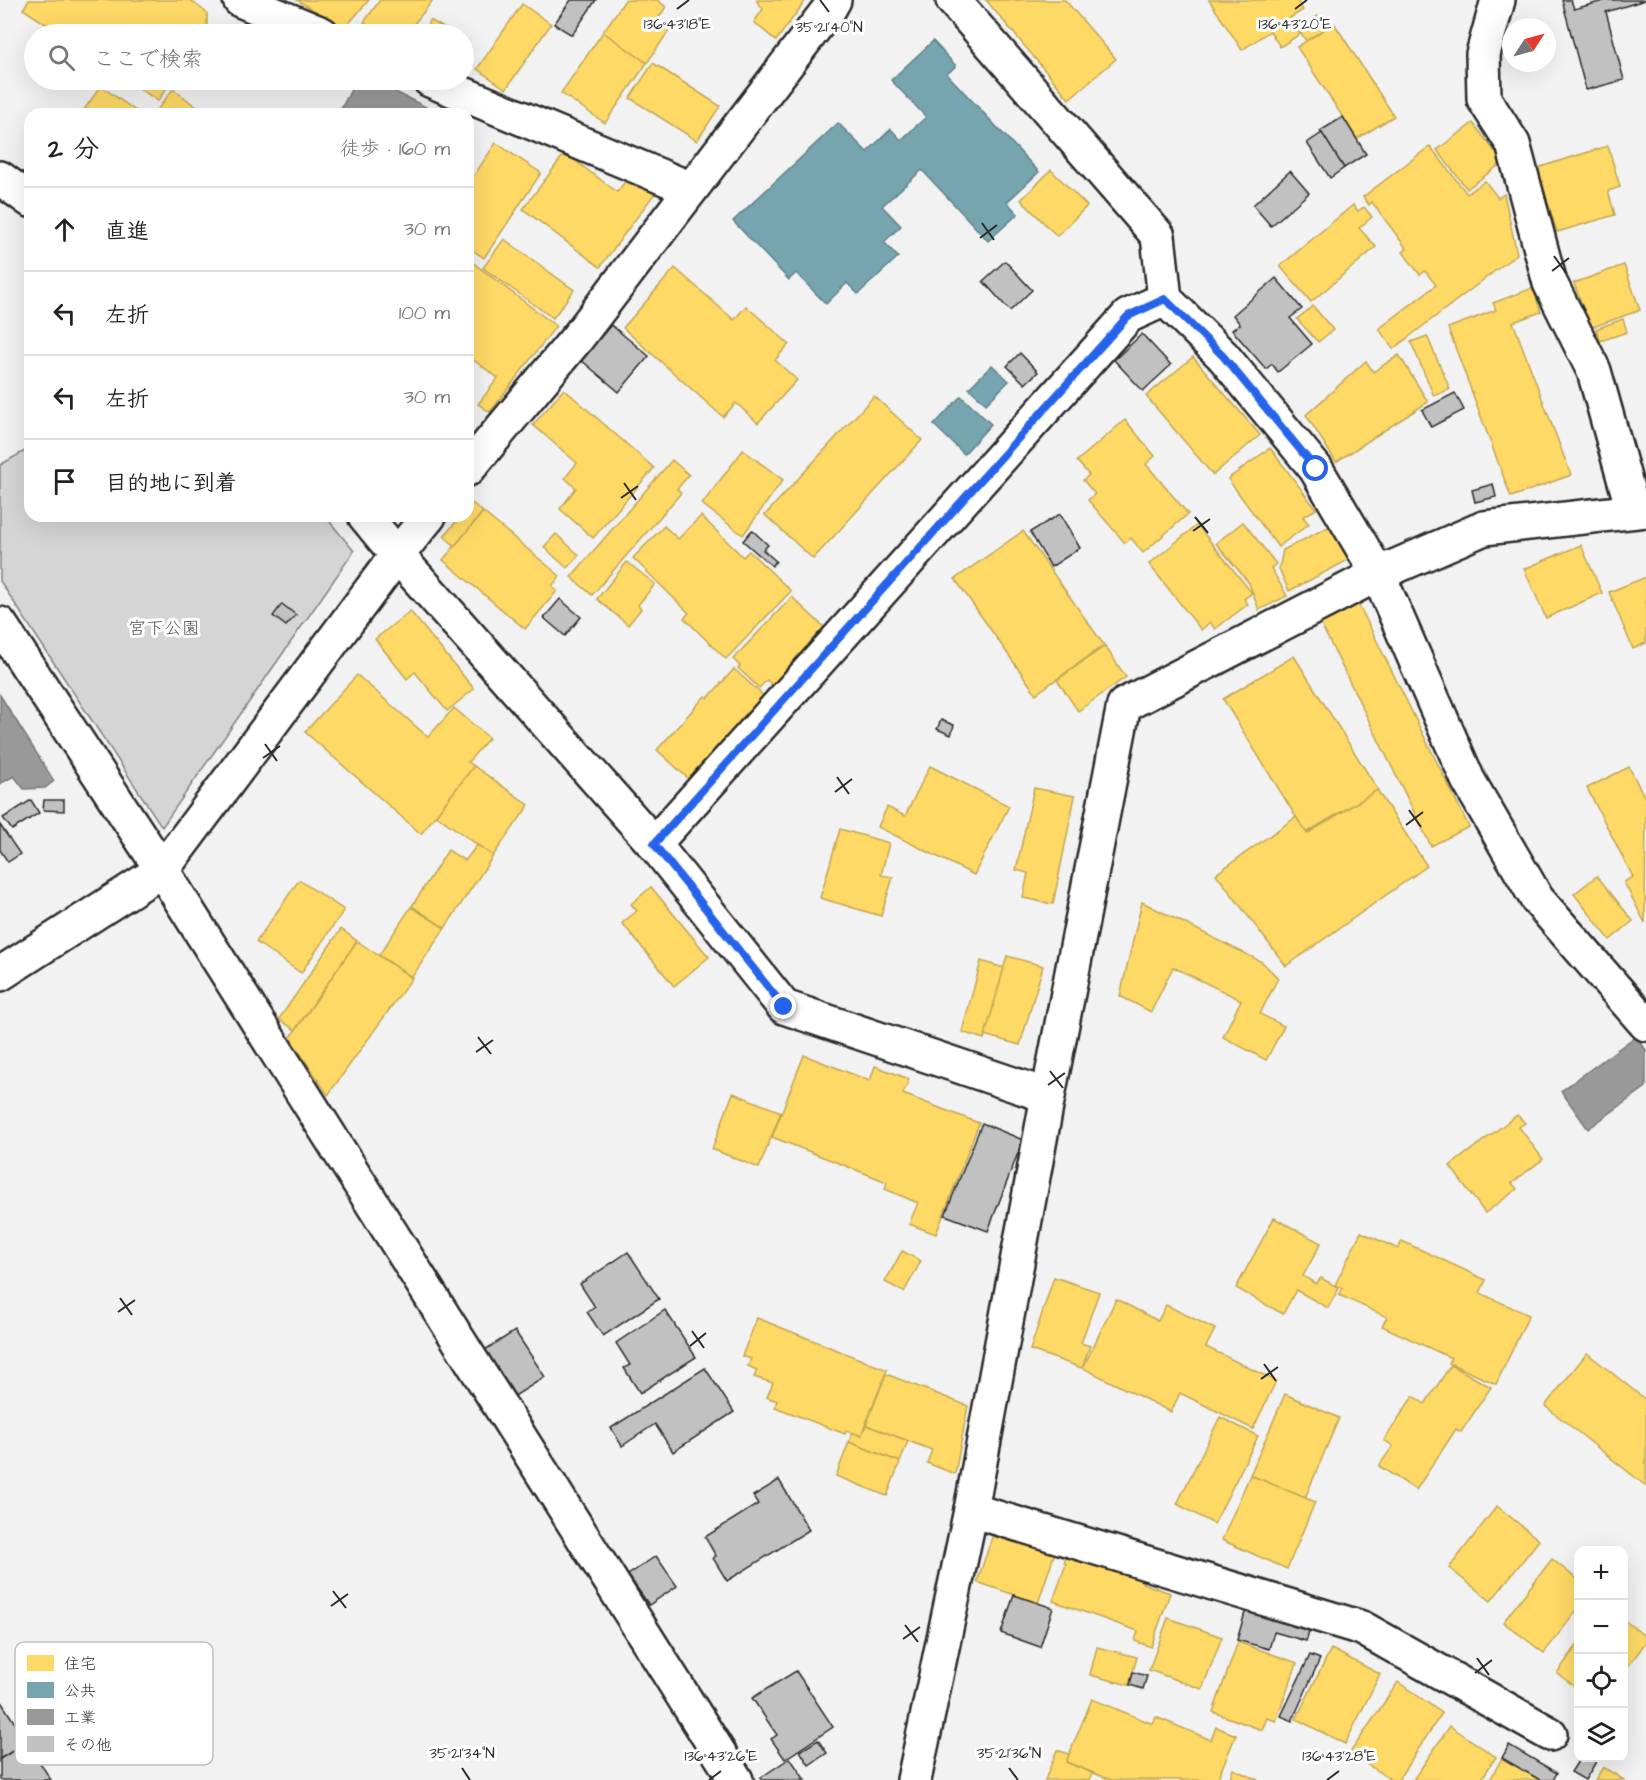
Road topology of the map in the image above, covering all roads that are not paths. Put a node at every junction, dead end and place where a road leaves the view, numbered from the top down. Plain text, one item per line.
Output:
1 (240, 0) edge
2 (834, 0) edge
3 (953, 0) edge
4 (1498, 0) edge
5 (298, 24) edge
6 (454, 90) edge
7 (0, 178) edge
8 (691, 189) junction
9 (24, 196) edge
10 (1165, 299) junction
11 (474, 462) edge
12 (1640, 510) edge
13 (370, 522) edge
14 (424, 522) edge
15 (397, 555) junction
16 (1378, 574) junction
17 (0, 624) edge
18 (654, 844) junction
19 (162, 870) junction
20 (0, 974) edge
21 (1646, 1024) edge
22 (1048, 1096) junction
23 (971, 1510) junction
24 (1550, 1734) dead end
25 (736, 1780) edge
26 (914, 1780) edge

1 - 5 street
2 - 8 street
3 - 10 street
4 - 12 street
6 - 8 street
7 - 9 street
8 - 11 street
10 - 16 street
10 - 18 street
12 - 16 street
13 - 15 street
14 - 15 street
15 - 18 street
15 - 19 street
16 - 21 street
16 - 22 street
17 - 19 street
18 - 22 street
19 - 20 street
19 - 25 street
22 - 23 street
23 - 24 street
23 - 26 street

